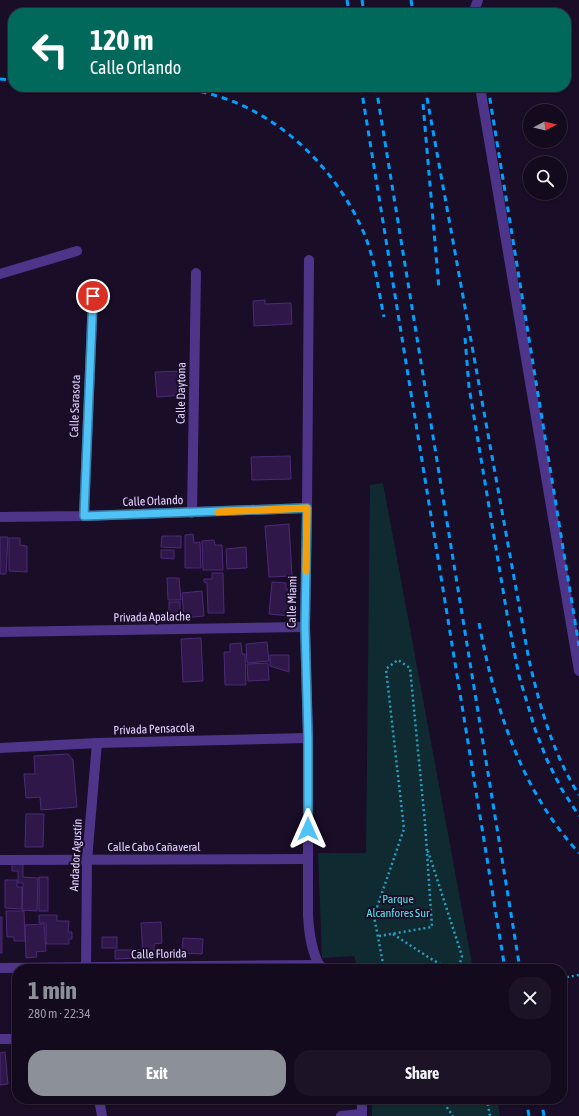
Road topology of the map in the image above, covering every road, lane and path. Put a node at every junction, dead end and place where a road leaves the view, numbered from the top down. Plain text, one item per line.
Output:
1 (481, 92) edge
2 (78, 251) dead end
3 (310, 260) dead end
4 (196, 273) dead end
5 (0, 274) edge
6 (93, 296) dead end
7 (307, 508) junction
8 (192, 513) junction
9 (84, 516) junction
10 (0, 517) edge
11 (305, 627) junction
12 (0, 632) edge
13 (579, 671) edge
14 (308, 738) junction
15 (97, 744) junction
16 (0, 748) edge
17 (426, 847) junction
18 (308, 859) junction
19 (0, 860) edge
20 (86, 860) junction
21 (393, 934) junction
22 (379, 936) junction
23 (86, 964) edge
24 (320, 964) edge
25 (383, 964) edge
26 (440, 964) edge
27 (460, 964) edge
28 (0, 968) edge
29 (12, 968) edge
30 (579, 975) edge
31 (567, 977) edge
32 (12, 1039) edge
33 (0, 1040) edge
34 (100, 1104) edge
35 (362, 1104) edge
36 (445, 1104) edge
37 (488, 1104) edge
38 (362, 1115) edge
39 (102, 1116) edge
40 (341, 1116) edge
41 (453, 1116) edge
42 (490, 1116) edge

1 - 13 street
2 - 5 street
3 - 7 street, Calle Miami
4 - 8 street, Calle Daytona
6 - 9 street, Calle Sarasota
7 - 8 street, Calle Orlando
7 - 11 street, Calle Miami
8 - 9 street, Calle Orlando
9 - 10 street, Calle Orlando
11 - 12 street, Privada Apalache
11 - 14 street, Calle Miami
14 - 15 street, Privada Pensacola
14 - 18 street, Calle Miami
15 - 16 street, Privada Pensacola
15 - 20 street, Andador Agustín
17 - 21 path
17 - 22 path
17 - 27 path
18 - 20 street, Calle Cabo Cañaveral
18 - 24 street, Calle Miami
19 - 20 street, Calle Cabo Cañaveral
20 - 23 street, Andador Agustín
21 - 22 path
21 - 26 path
22 - 25 path
28 - 29 street, Calle Florida
30 - 31 path
32 - 33 street
34 - 39 street
35 - 38 street
36 - 41 path
37 - 42 path
38 - 40 street

